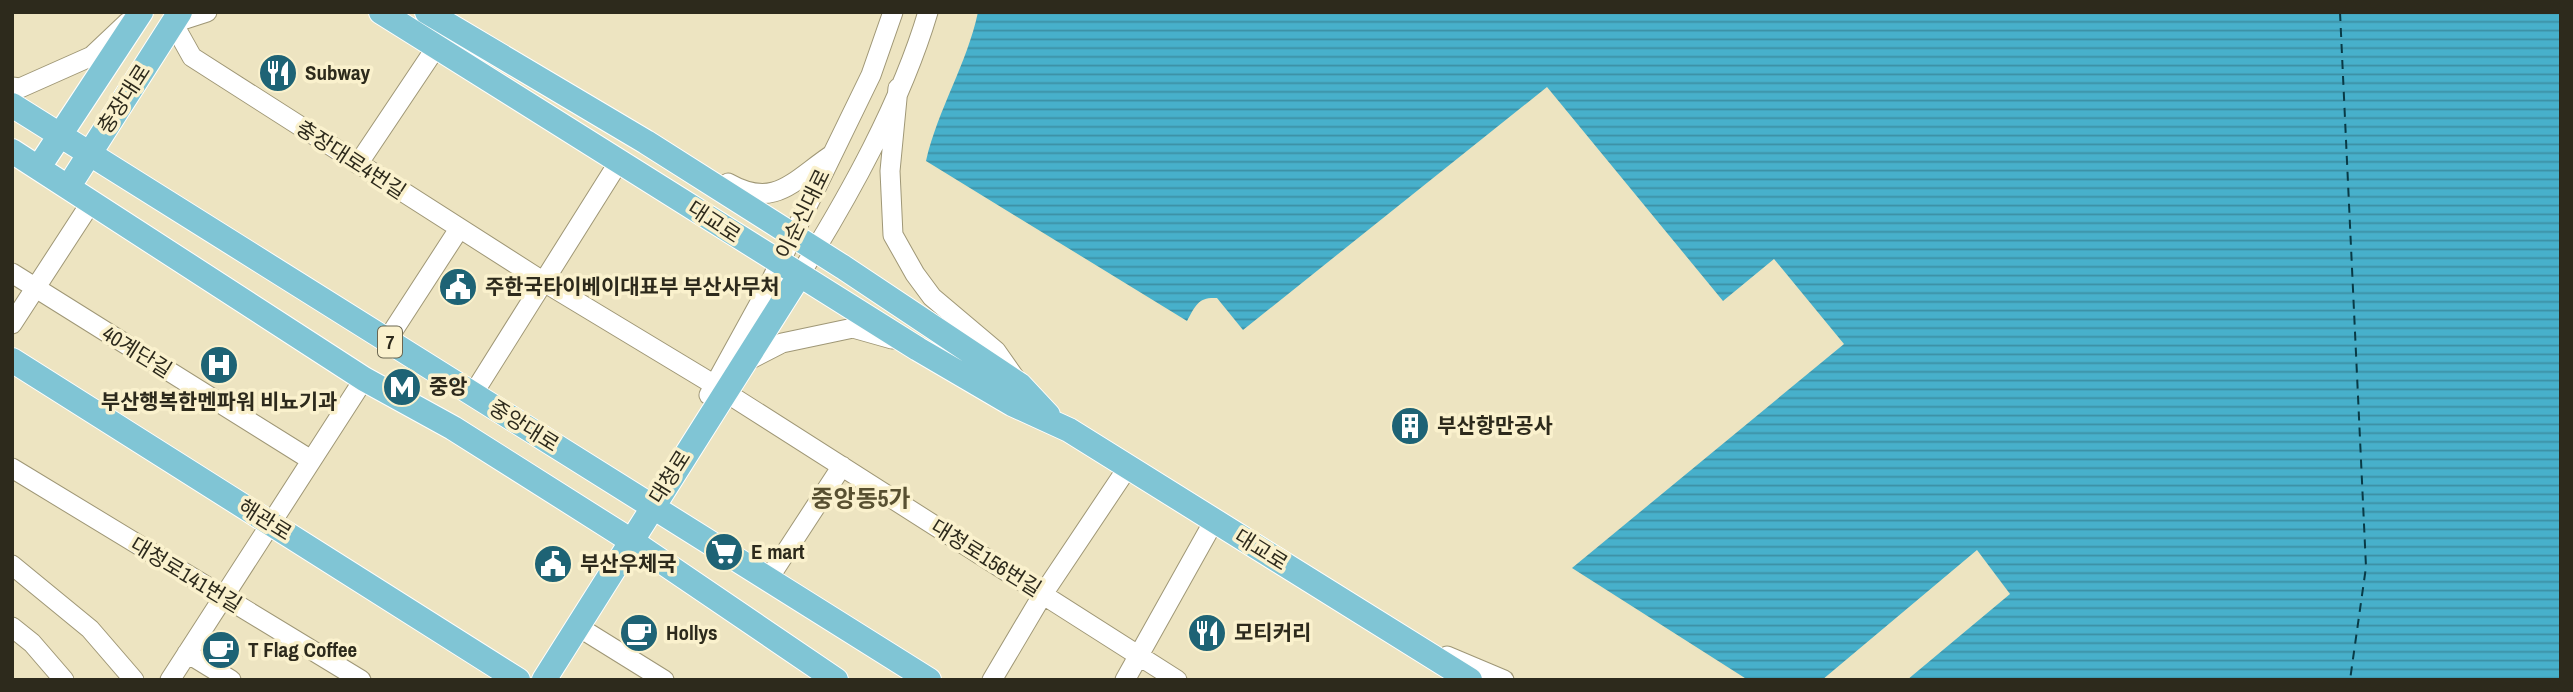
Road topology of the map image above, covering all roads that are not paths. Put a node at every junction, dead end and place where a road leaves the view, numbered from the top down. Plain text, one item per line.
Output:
1 (140, 12) edge
2 (207, 12) edge
3 (381, 12) edge
4 (427, 12) edge
5 (893, 12) edge
6 (928, 12) edge
7 (176, 18) edge
8 (437, 46) junction
9 (12, 87) edge
10 (898, 88) junction
11 (12, 104) edge
12 (60, 134) junction
13 (12, 151) edge
14 (663, 152) junction
15 (90, 153) junction
16 (831, 156) junction
17 (620, 160) junction
18 (358, 164) junction
19 (38, 167) junction
20 (69, 186) junction
21 (92, 201) junction
22 (459, 229) junction
23 (792, 235) junction
24 (815, 249) junction
25 (789, 270) junction
26 (12, 273) edge
27 (544, 282) junction
28 (34, 287) junction
29 (12, 324) edge
30 (387, 340) junction
31 (918, 349) junction
32 (12, 360) edge
33 (741, 365) junction
34 (364, 379) junction
35 (1020, 385) junction
36 (719, 388) junction
37 (473, 394) junction
38 (1054, 421) junction
39 (311, 460) junction
40 (842, 466) junction
41 (1128, 467) junction
42 (12, 468) edge
43 (651, 507) junction
44 (1214, 521) junction
45 (274, 526) junction
46 (630, 540) junction
47 (12, 565) edge
48 (767, 581) junction
49 (1043, 594) junction
50 (227, 600) junction
51 (577, 626) junction
52 (12, 627) edge
53 (1408, 641) junction
54 (1139, 655) junction
55 (192, 656) junction
56 (64, 680) edge
57 (134, 680) edge
58 (170, 680) edge
59 (185, 680) edge
60 (231, 680) edge
61 (361, 680) edge
62 (518, 680) edge
63 (544, 680) edge
64 (664, 680) edge
65 (836, 680) edge
66 (929, 680) edge
67 (992, 680) edge
68 (1125, 680) edge
69 (1177, 680) edge
70 (1469, 680) edge
71 (1504, 680) edge

1 - 9 street
1 - 12 main road, 충장대로
2 - 7 street
3 - 8 main road, 대교로
4 - 14 main road, 대교로
5 - 16 street, 이순신대로
6 - 10 street, 이순신대로
7 - 15 main road, 충장대로
7 - 18 street, 충장대로4번길
8 - 17 main road, 대교로
8 - 18 street
10 - 24 street, 이순신대로
10 - 35 street
11 - 12 main road, 중앙대로 / 7
12 - 15 main road, 중앙대로 / 7
12 - 19 main road, 충장대로
13 - 19 main road, 중앙대로 / 7
14 - 16 street
14 - 23 main road, 대교로
15 - 20 main road, 충장대로
15 - 30 main road, 중앙대로 / 7
16 - 23 street, 이순신대로
17 - 25 main road, 대교로
17 - 27 street
18 - 22 street, 충장대로4번길
19 - 20 main road, 중앙대로 / 7
20 - 21 main road, 중앙대로 / 7
21 - 28 street
21 - 34 main road, 중앙대로 / 7
22 - 27 street, 충장대로4번길
22 - 30 street
23 - 24 main road, 대교로
23 - 25 street, 이순신대로
24 - 25 street, 이순신대로
24 - 35 main road, 대교로
25 - 31 main road, 대교로
25 - 33 main road, 대청로
25 - 36 street, 이순신대로
26 - 28 street, 40계단길
27 - 36 street, 충장대로4번길
27 - 37 street
28 - 29 street
28 - 39 street, 40계단길
30 - 37 main road, 중앙대로 / 7
31 - 33 street
31 - 38 main road, 대교로
32 - 45 main road, 해관로
33 - 36 main road, 대청로
34 - 39 street
34 - 46 main road, 중앙대로 / 7
35 - 38 main road, 대교로
36 - 40 street, 대청로156번길
36 - 43 main road, 대청로
37 - 43 main road, 중앙대로 / 7
38 - 41 main road, 대교로
39 - 45 street
40 - 48 street
40 - 49 street, 대청로156번길
41 - 44 main road, 대교로
41 - 49 street
42 - 50 street, 대청로141번길
43 - 46 main road, 대청로
43 - 48 main road, 중앙대로 / 7
44 - 53 main road, 대교로
44 - 54 street
45 - 50 street
45 - 62 main road, 해관로
46 - 51 main road, 대청로
46 - 65 main road, 중앙대로 / 7
47 - 57 street
48 - 66 main road, 중앙대로 / 7
49 - 54 street, 대청로156번길
49 - 67 street
50 - 55 street
50 - 61 street, 대청로141번길
51 - 63 main road, 대청로
51 - 64 street
52 - 56 street
53 - 70 main road, 대교로
53 - 71 street
54 - 68 street
54 - 69 street, 대청로156번길
55 - 58 street
55 - 59 street
55 - 60 street

